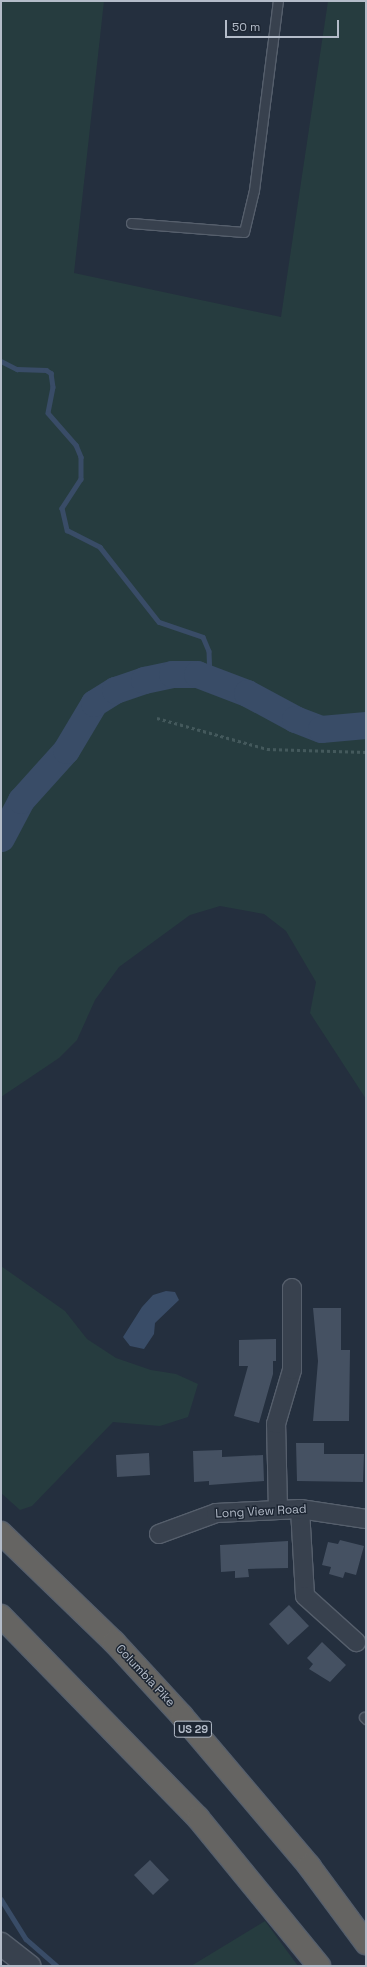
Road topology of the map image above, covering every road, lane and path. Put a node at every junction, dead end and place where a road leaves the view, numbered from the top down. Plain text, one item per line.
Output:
1 (278, 1) edge
2 (131, 223) dead end
3 (157, 718) dead end
4 (366, 752) edge
5 (292, 1288) dead end
6 (300, 1509) junction
7 (278, 1510) junction
8 (366, 1519) edge
9 (1, 1533) edge
10 (159, 1534) dead end
11 (1, 1616) edge
12 (356, 1642) dead end
13 (366, 1942) edge
14 (1, 1944) edge
15 (29, 1966) edge
16 (319, 1966) edge

1 - 2 lane
3 - 4 path
5 - 7 street
6 - 7 street, Long View Road
6 - 8 street, Long View Road
6 - 12 street
7 - 10 street, Long View Road
9 - 13 highway, Columbia Pike / US 29
11 - 16 highway
14 - 15 street

